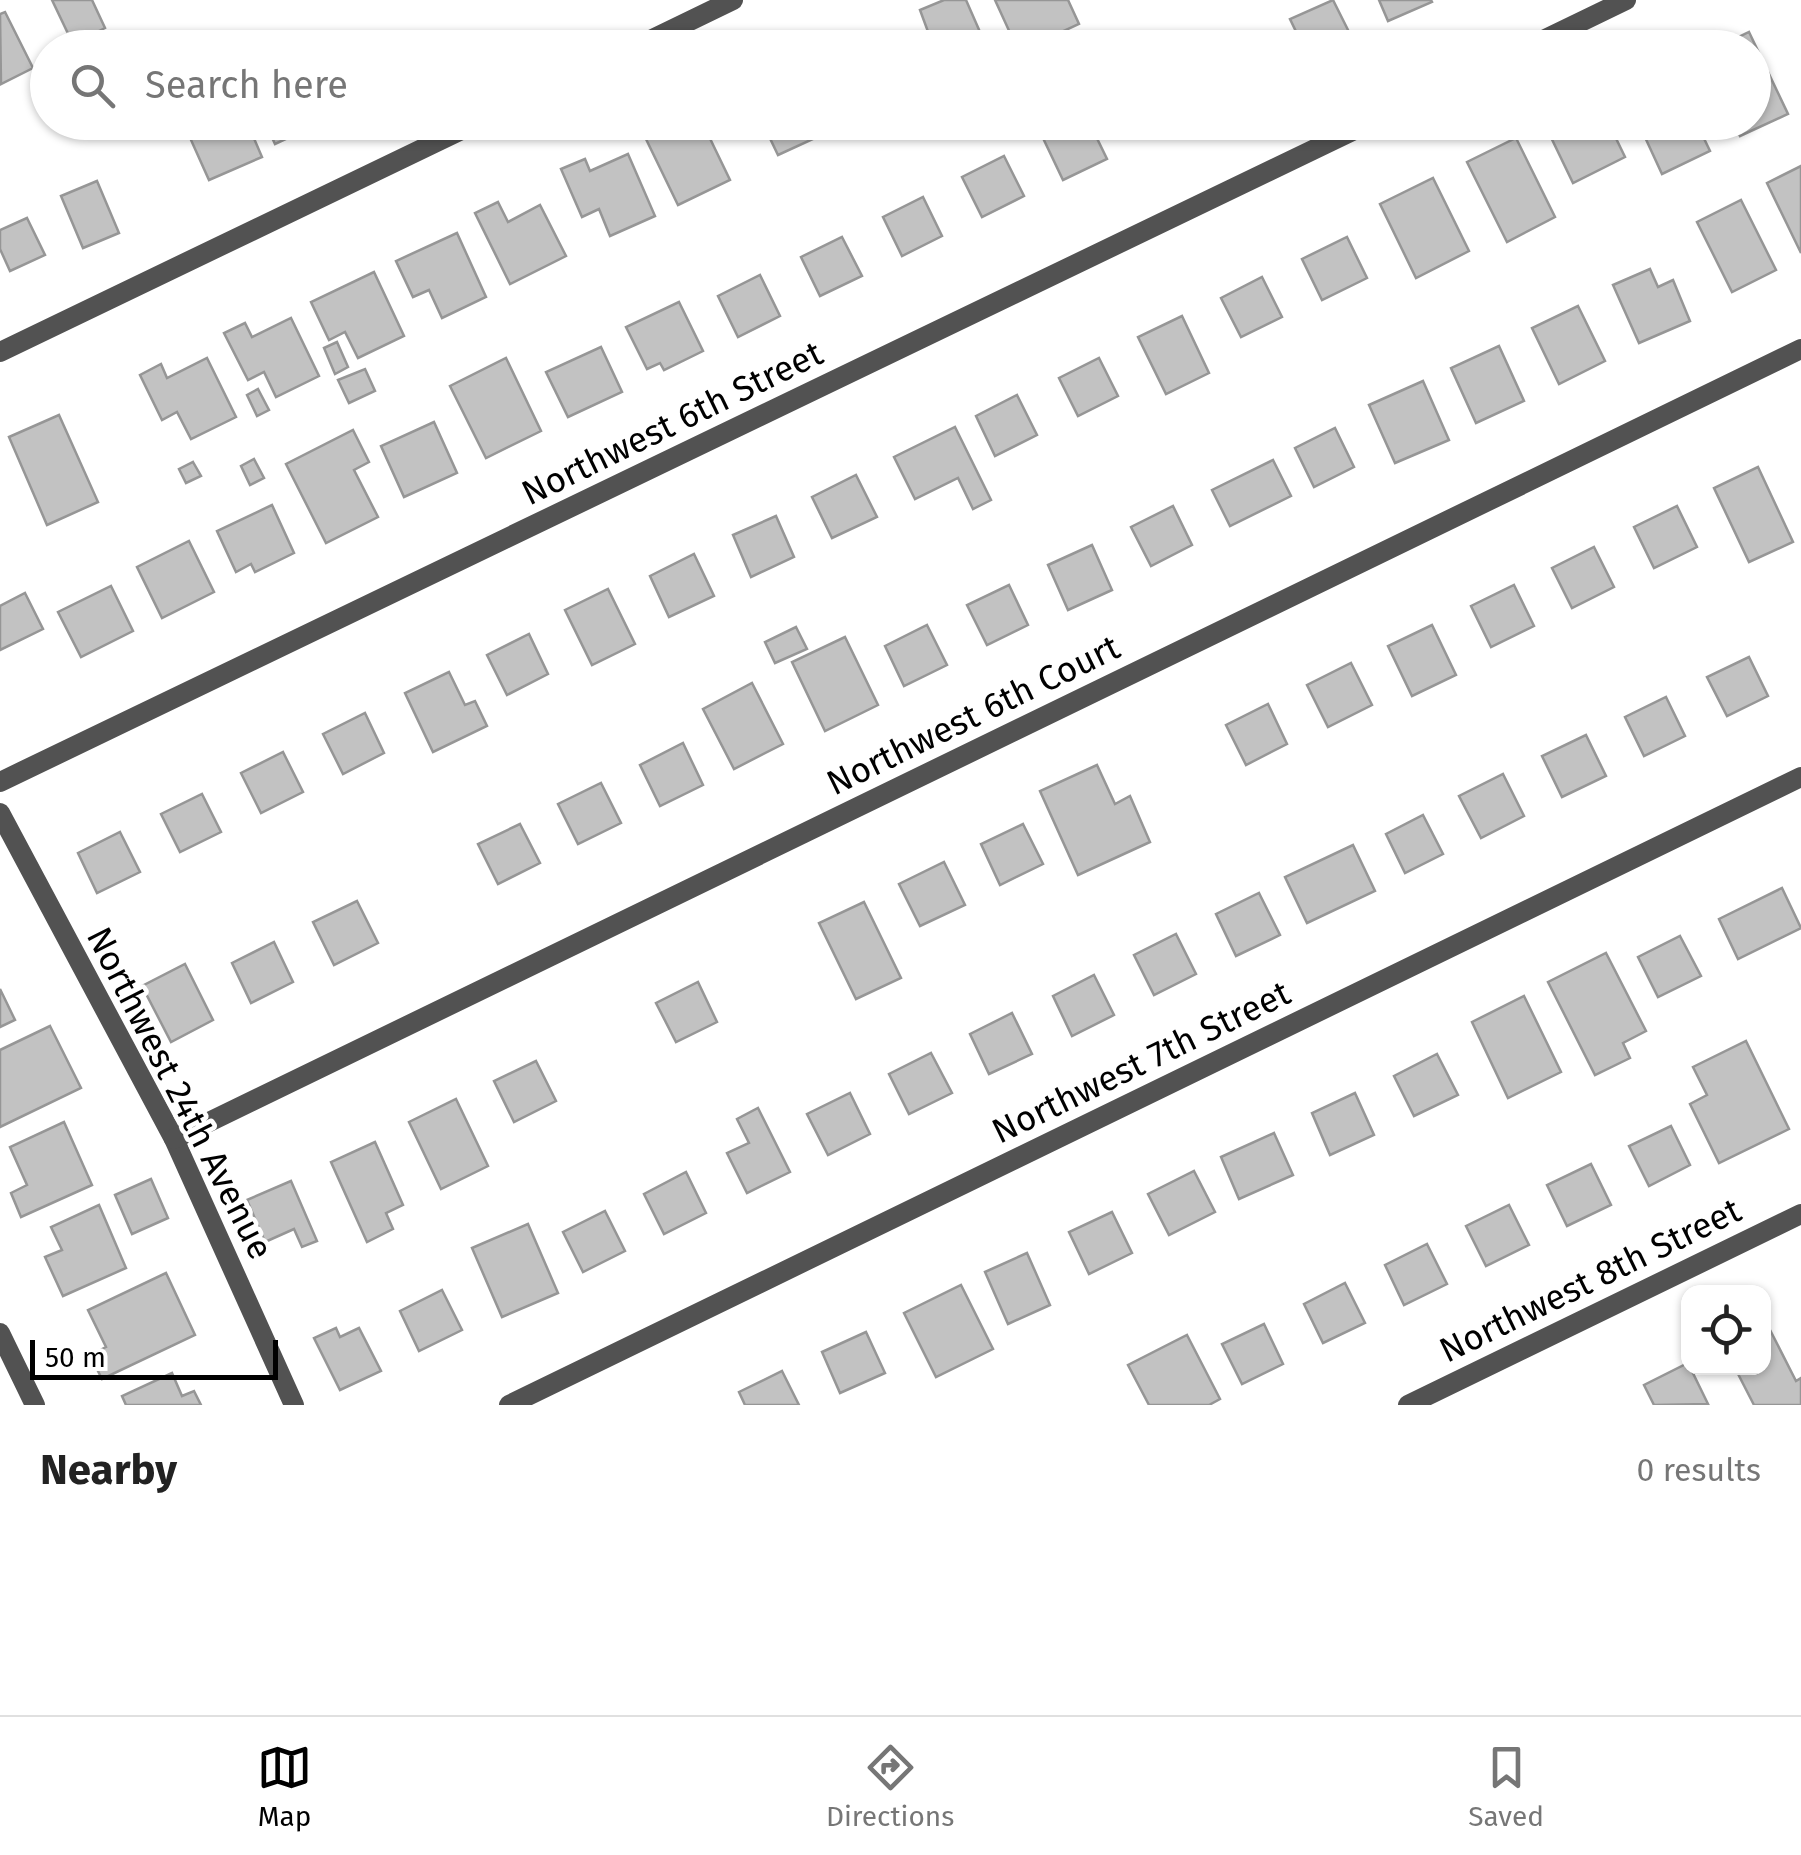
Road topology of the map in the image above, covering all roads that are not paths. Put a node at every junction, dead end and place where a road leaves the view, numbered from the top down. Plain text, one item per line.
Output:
1 (733, 0) edge
2 (1626, 0) edge
3 (671, 30) edge
4 (1564, 30) edge
5 (441, 140) edge
6 (1334, 140) edge
7 (1801, 349) edge
8 (0, 352) edge
9 (1801, 777) edge
10 (0, 782) edge
11 (0, 813) edge
12 (174, 1139) junction
13 (1801, 1214) edge
14 (0, 1333) edge
15 (35, 1405) edge
16 (294, 1405) edge
17 (509, 1405) edge
18 (1408, 1405) edge

1 - 3 street
2 - 4 street
5 - 8 street
6 - 10 street, Northwest 6th Street
7 - 12 street, Northwest 6th Court
9 - 17 street, Northwest 7th Street
11 - 12 street, Northwest 24th Avenue
12 - 16 street, Northwest 24th Avenue
13 - 18 street, Northwest 8th Street
14 - 15 street

